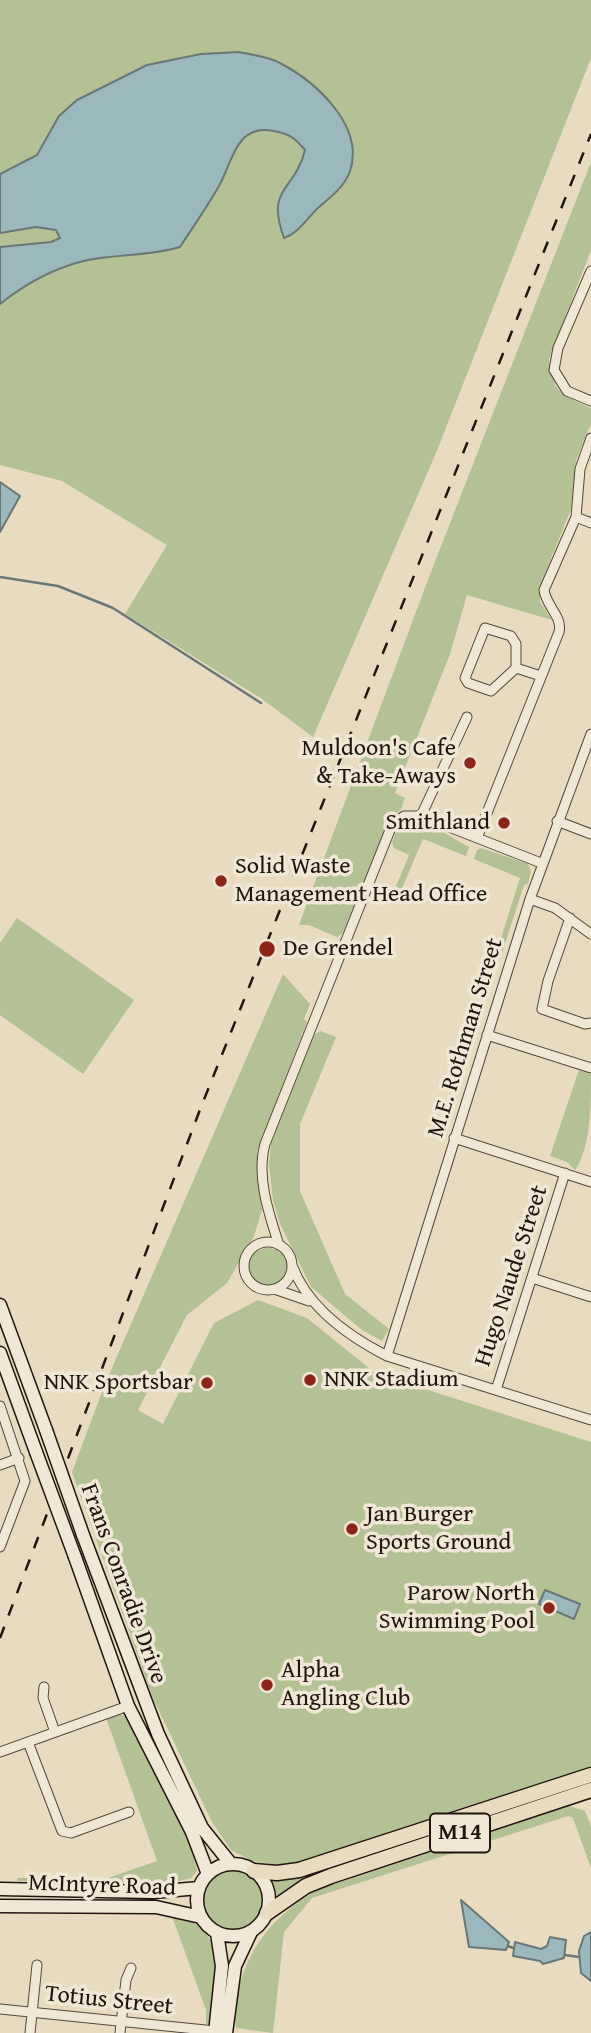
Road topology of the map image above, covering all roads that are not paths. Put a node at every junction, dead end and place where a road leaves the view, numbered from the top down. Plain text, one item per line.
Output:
1 (591, 271) edge
2 (591, 401) edge
3 (591, 438) edge
4 (576, 517) junction
5 (591, 523) edge
6 (516, 668) junction
7 (541, 676) junction
8 (467, 717) dead end
9 (591, 734) edge
10 (421, 816) junction
11 (557, 821) junction
12 (591, 834) edge
13 (477, 838) junction
14 (541, 863) junction
15 (530, 899) junction
16 (570, 918) junction
17 (591, 934) edge
18 (591, 1023) edge
19 (487, 1035) junction
20 (591, 1068) edge
21 (454, 1138) junction
22 (565, 1173) junction
23 (591, 1182) edge
24 (279, 1245) junction
25 (292, 1265) junction
26 (532, 1279) junction
27 (276, 1290) junction
28 (591, 1297) edge
29 (314, 1304) junction
30 (0, 1305) edge
31 (0, 1353) edge
32 (387, 1356) junction
33 (496, 1390) junction
34 (0, 1406) edge
35 (591, 1420) edge
36 (19, 1458) junction
37 (0, 1465) edge
38 (0, 1547) edge
39 (44, 1687) dead end
40 (128, 1706) junction
41 (55, 1732) junction
42 (28, 1742) junction
43 (0, 1752) edge
44 (589, 1786) edge
45 (130, 1812) dead end
46 (231, 1864) junction
47 (254, 1871) junction
48 (208, 1874) junction
49 (199, 1888) junction
50 (0, 1889) edge
51 (0, 1906) edge
52 (267, 1913) junction
53 (201, 1917) junction
54 (251, 1932) junction
55 (217, 1933) junction
56 (37, 1965) dead end
57 (131, 1968) dead end
58 (0, 2009) edge
59 (32, 2012) junction
60 (121, 2022) junction
61 (222, 2032) edge
62 (30, 2033) edge
63 (120, 2033) edge

1 - 2 street
3 - 4 street
4 - 5 street
4 - 7 street
6 - 6 street
6 - 7 street
7 - 13 street
8 - 10 street
9 - 11 street, M.E. Rothman Street
10 - 13 street
10 - 24 street
11 - 12 street
11 - 14 street, M.E. Rothman Street
13 - 14 street
14 - 15 street, M.E. Rothman Street
15 - 16 street
15 - 19 street, M.E. Rothman Street
16 - 17 street
16 - 18 street
19 - 20 street
19 - 21 street, M.E. Rothman Street
21 - 22 street
21 - 32 street, M.E. Rothman Street
22 - 23 street
22 - 26 street, Hugo Naude Street
24 - 25 street
24 - 27 street
25 - 27 street
25 - 29 street
26 - 28 street
26 - 33 street, Hugo Naude Street
27 - 29 street
29 - 32 street
30 - 46 main road, Frans Conradie Drive, bridge
31 - 40 main road, Frans Conradie Drive, bridge
32 - 33 street
33 - 35 street
34 - 36 street
36 - 37 street
36 - 38 street
39 - 41 street
40 - 41 street
40 - 48 main road, Frans Conradie Drive
41 - 42 street
42 - 43 street
42 - 45 street
44 - 47 main road, M14
44 - 52 main road, M14
46 - 47 main road, M14
46 - 48 main road
47 - 52 main road
48 - 49 main road
49 - 50 main road, McIntyre Road
49 - 53 main road
51 - 53 main road, McIntyre Road
52 - 54 main road, M14
53 - 55 main road
54 - 55 main road
54 - 61 main road
55 - 61 main road
56 - 59 street
57 - 60 street
58 - 59 street, Totius Street
59 - 60 street, Totius Street
59 - 62 street
60 - 61 street, Totius Street
60 - 63 street

